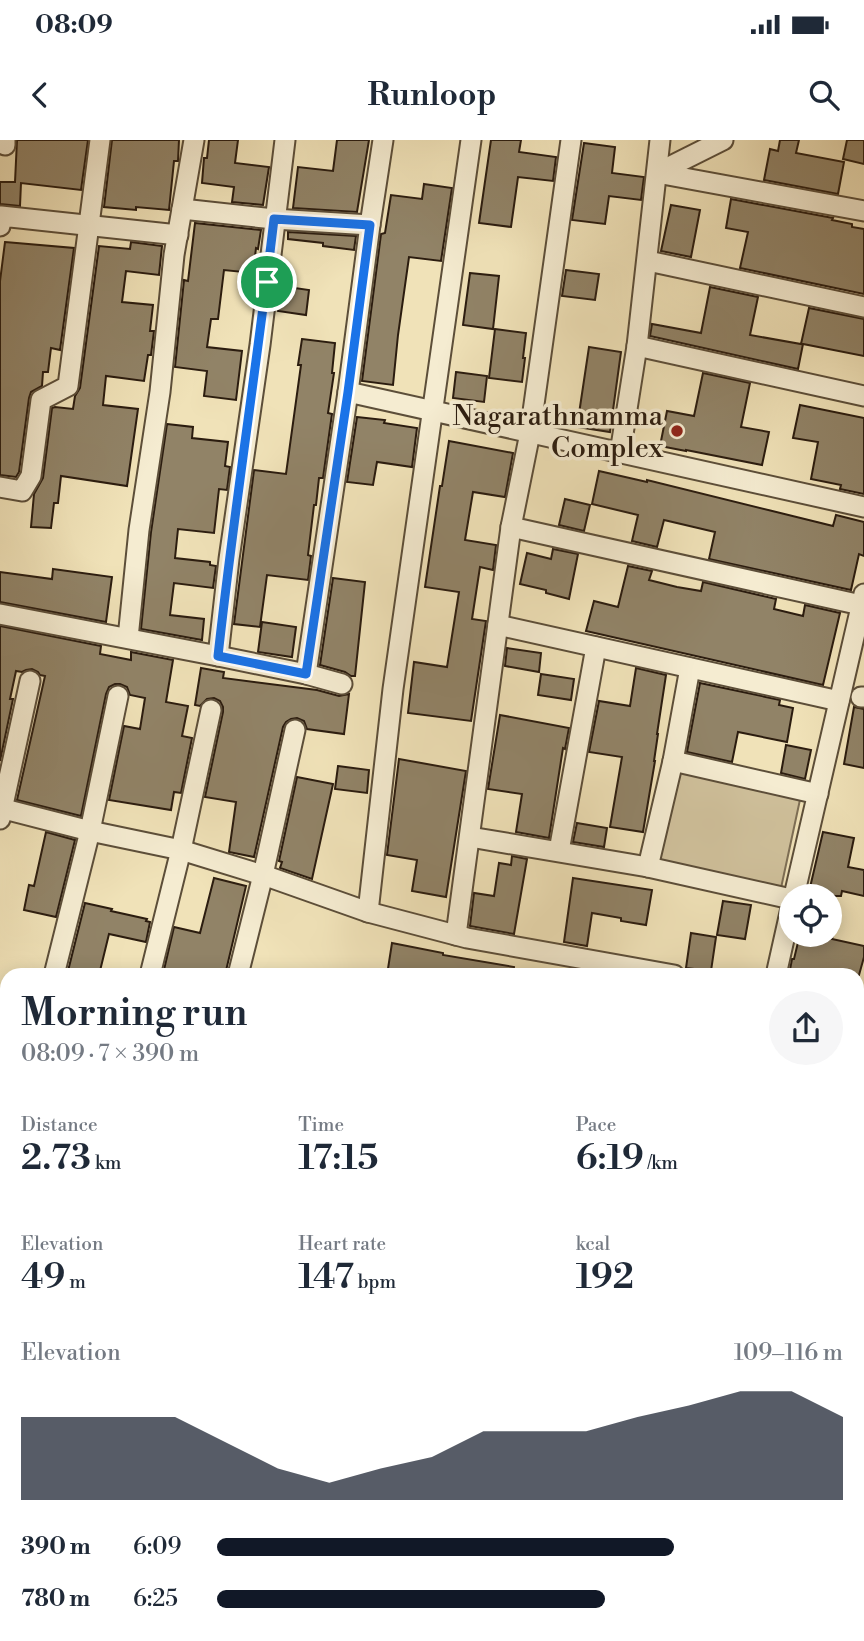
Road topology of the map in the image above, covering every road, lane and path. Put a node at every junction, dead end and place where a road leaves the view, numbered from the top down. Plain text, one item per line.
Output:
1 (100, 140) edge
2 (194, 140) edge
3 (285, 140) edge
4 (383, 140) edge
5 (471, 140) edge
6 (571, 140) edge
7 (660, 140) edge
8 (723, 140) edge
9 (657, 173) junction
10 (182, 209) junction
11 (864, 211) edge
12 (274, 219) junction
13 (90, 225) junction
14 (370, 225) junction
15 (0, 226) edge
16 (178, 235) junction
17 (648, 261) junction
18 (864, 307) edge
19 (637, 346) junction
20 (348, 392) junction
21 (864, 396) edge
22 (433, 411) junction
23 (530, 433) junction
24 (620, 453) junction
25 (0, 487) edge
26 (864, 508) edge
27 (511, 527) junction
28 (862, 599) edge
29 (0, 614) edge
30 (498, 625) junction
31 (128, 639) junction
32 (596, 647) junction
33 (218, 656) junction
34 (690, 668) junction
35 (306, 674) junction
36 (30, 681) dead end
37 (342, 684) dead end
38 (118, 696) dead end
39 (839, 701) junction
40 (212, 710) dead end
41 (295, 730) dead end
42 (673, 761) junction
43 (818, 794) junction
44 (1, 812) edge
45 (90, 831) junction
46 (470, 837) junction
47 (181, 850) junction
48 (559, 851) junction
49 (648, 867) junction
50 (263, 875) junction
51 (796, 884) edge
52 (779, 895) edge
53 (368, 912) junction
54 (456, 935) junction
55 (782, 947) edge
56 (56, 968) edge
57 (152, 968) edge
58 (240, 968) edge
59 (636, 968) edge
60 (778, 968) edge

1 - 13 street
2 - 10 street
3 - 12 street
4 - 14 street
5 - 22 street
6 - 23 street
7 - 9 street
8 - 9 street
9 - 11 street
9 - 17 street
10 - 12 street
10 - 16 street
12 - 14 street
12 - 33 street
13 - 15 street
13 - 16 street
13 - 25 street
14 - 20 street
16 - 31 street
17 - 18 street
17 - 19 street
19 - 21 street
19 - 24 street
20 - 22 street
20 - 35 street
22 - 23 street
22 - 53 street
23 - 24 street
23 - 27 street
24 - 26 street
27 - 28 street
27 - 30 street
28 - 39 street
29 - 31 street
30 - 32 street
30 - 46 street
31 - 33 street
32 - 34 street
32 - 48 street
33 - 35 street
34 - 39 street
34 - 42 street
35 - 37 street
36 - 44 street
38 - 45 street
39 - 43 street
40 - 47 street
41 - 50 street
42 - 43 street
42 - 49 street
43 - 51 street
44 - 45 street
45 - 47 street
45 - 56 street
46 - 48 street
46 - 54 street
47 - 50 street
47 - 57 street
48 - 49 street
49 - 52 street
50 - 53 street
50 - 58 street
53 - 54 street
54 - 59 street
55 - 60 street

